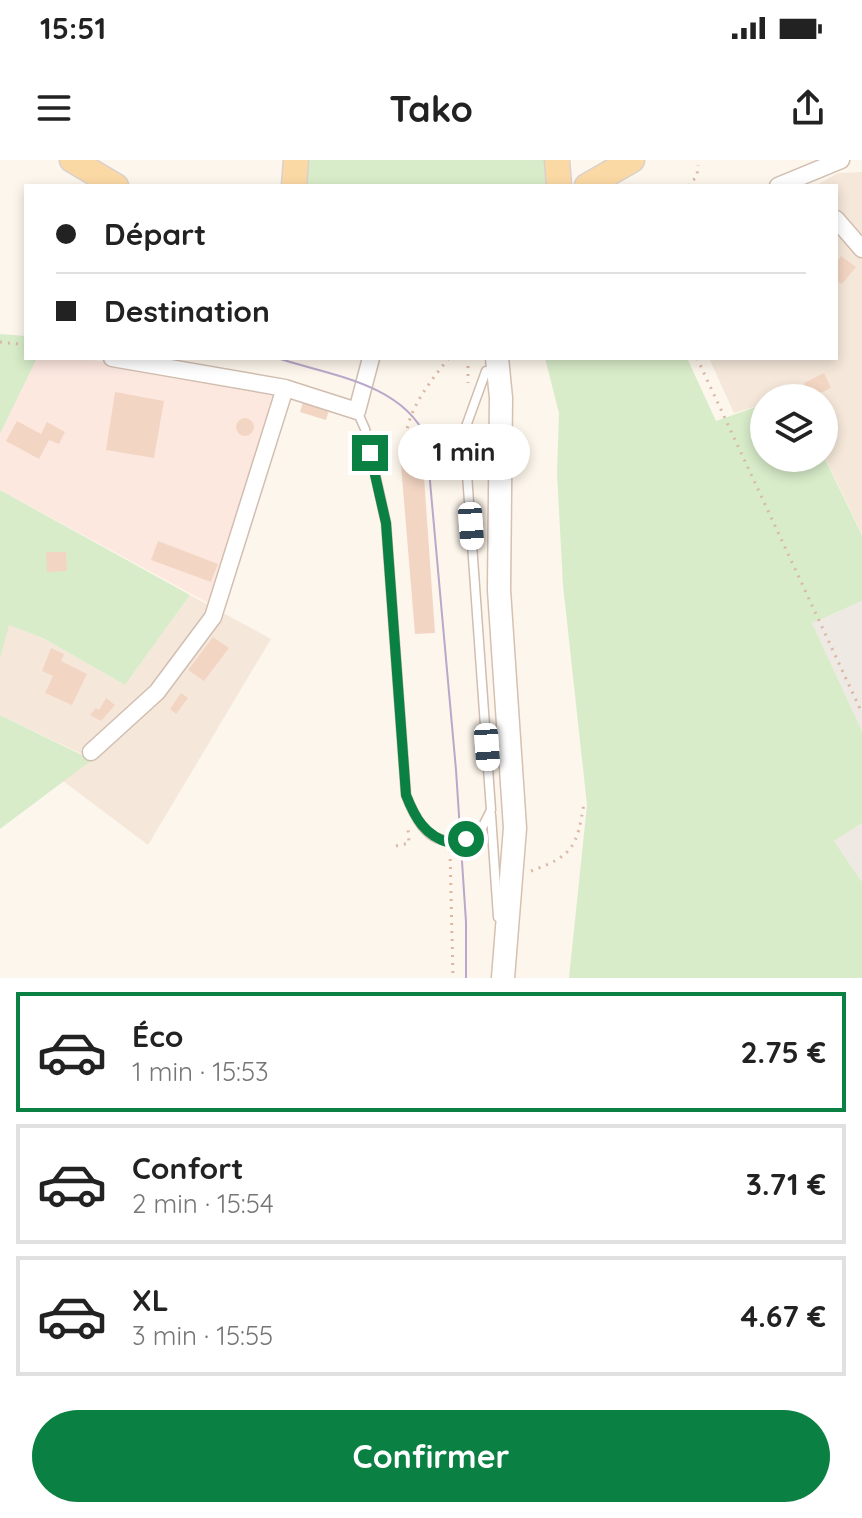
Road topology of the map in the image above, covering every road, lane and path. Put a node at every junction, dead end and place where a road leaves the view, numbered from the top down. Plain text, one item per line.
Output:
1 (72, 160) edge
2 (557, 160) edge
3 (632, 160) edge
4 (841, 160) edge
5 (698, 165) dead end
6 (803, 181) edge
7 (113, 184) edge
8 (559, 184) edge
9 (590, 184) edge
10 (690, 184) edge
11 (838, 221) edge
12 (862, 249) edge
13 (0, 342) edge
14 (24, 345) edge
15 (124, 360) edge
16 (370, 360) edge
17 (448, 360) edge
18 (698, 360) edge
19 (488, 362) edge
20 (285, 388) junction
21 (357, 411) junction
22 (405, 460) dead end
23 (862, 713) edge
24 (91, 752) dead end
25 (584, 803) dead end
26 (491, 810) junction
27 (450, 843) junction
28 (528, 872) dead end
29 (453, 978) edge
30 (503, 978) edge

1 - 7 main road
2 - 8 main road
3 - 9 main road
4 - 6 street
5 - 10 path
11 - 12 street
13 - 14 path
15 - 20 street
16 - 21 street
17 - 22 path
18 - 23 path
19 - 26 lane
19 - 30 main road
20 - 21 street
20 - 24 street
21 - 27 lane
25 - 28 path
26 - 27 lane
26 - 30 lane
27 - 29 path

